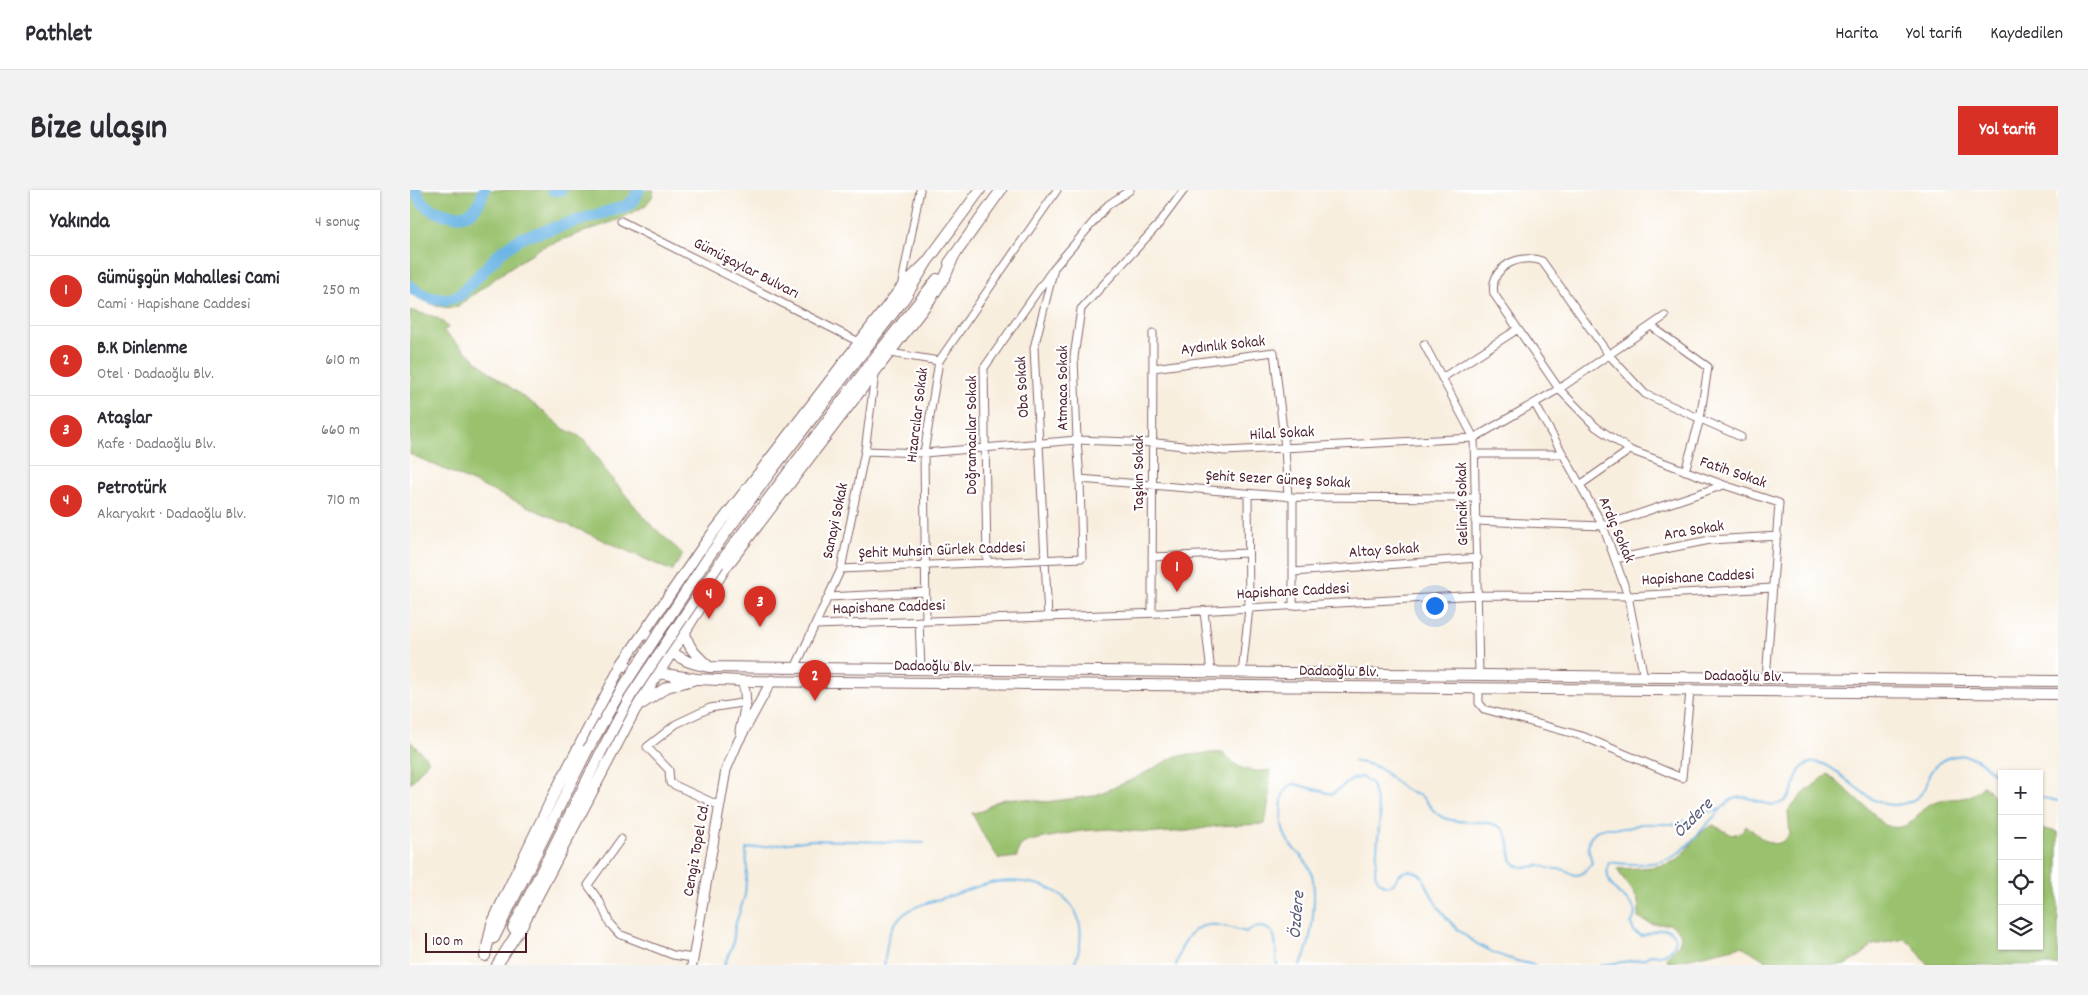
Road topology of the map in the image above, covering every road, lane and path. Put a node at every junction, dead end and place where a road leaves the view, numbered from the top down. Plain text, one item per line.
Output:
1 (920, 190) edge
2 (980, 190) edge
3 (1001, 190) edge
4 (1057, 190) edge
5 (1130, 190) edge
6 (1184, 190) edge
7 (621, 222) dead end
8 (953, 258) junction
9 (927, 262) junction
10 (1054, 268) junction
11 (901, 288) junction
12 (1665, 316) dead end
13 (1651, 326) junction
14 (1518, 329) junction
15 (1153, 333) dead end
16 (859, 342) junction
17 (1424, 344) dead end
18 (890, 353) junction
19 (1609, 355) junction
20 (938, 361) junction
21 (1153, 368) junction
22 (875, 372) junction
23 (1442, 378) junction
24 (1559, 389) junction
25 (1535, 404) junction
26 (1700, 419) junction
27 (1741, 437) dead end
28 (1474, 438) junction
29 (1077, 440) junction
30 (1152, 442) junction
31 (1039, 444) junction
32 (985, 448) junction
33 (1285, 448) junction
34 (1630, 450) junction
35 (865, 451) junction
36 (924, 453) junction
37 (1476, 454) junction
38 (1563, 454) junction
39 (1685, 471) junction
40 (1080, 479) junction
41 (1152, 485) junction
42 (1580, 485) junction
43 (1724, 485) junction
44 (1248, 494) junction
45 (1290, 497) junction
46 (1475, 498) junction
47 (1475, 521) junction
48 (1603, 526) junction
49 (1778, 536) junction
50 (1248, 553) junction
51 (1152, 556) junction
52 (1478, 558) junction
53 (1615, 559) junction
54 (1045, 561) junction
55 (988, 563) junction
56 (925, 564) junction
57 (841, 569) junction
58 (1293, 572) junction
59 (1773, 588) junction
60 (925, 592) junction
61 (1479, 595) junction
62 (1628, 596) junction
63 (828, 597) junction
64 (1293, 606) junction
65 (1249, 608) junction
66 (1204, 611) junction
67 (1152, 613) junction
68 (1048, 617) junction
69 (922, 620) junction
70 (815, 625) junction
71 (685, 631) junction
72 (644, 632) junction
73 (671, 653) junction
74 (622, 664) junction
75 (709, 666) junction
76 (795, 668) junction
77 (920, 669) junction
78 (658, 673) junction
79 (1211, 673) junction
80 (1242, 673) junction
81 (1479, 676) junction
82 (1644, 678) junction
83 (697, 679) junction
84 (1766, 679) junction
85 (772, 680) junction
86 (742, 681) junction
87 (2058, 681) edge
88 (1479, 688) junction
89 (1690, 691) junction
90 (2058, 694) edge
91 (747, 702) junction
92 (635, 710) junction
93 (738, 742) junction
94 (720, 806) junction
95 (621, 839) dead end
96 (482, 960) edge
97 (692, 962) edge
98 (496, 965) edge

1 - 11 street
2 - 9 highway
3 - 8 highway
4 - 20 street, Hızarcılar Sokak
5 - 10 street, Oba Sokak
6 - 29 street, Atmaca Sokak
7 - 16 street, Gümüşaylar Bulvarı
8 - 18 highway
8 - 98 highway, bridge
9 - 11 highway
9 - 96 highway, bridge
10 - 31 street, Oba Sokak
10 - 32 street, Doğramacılar Sokak
11 - 16 highway
12 - 13 street, Hilal Sokak
13 - 19 street, Hilal Sokak
13 - 26 street
14 - 19 street, Fatih Sokak
14 - 23 street
14 - 24 street, Fatih Sokak
15 - 21 street, Taşkın Sokak
16 - 72 highway
17 - 23 street, Gelincik Sokak
18 - 20 street
18 - 22 highway
19 - 24 street, Hilal Sokak
19 - 26 street, Fatih Sokak
20 - 36 street, Hızarcılar Sokak
21 - 30 street, Taşkın Sokak
21 - 33 street, Aydınlık Sokak
22 - 35 street, Sanayi Sokak
22 - 71 highway
23 - 28 street, Gelincik Sokak
24 - 25 street, Hilal Sokak
24 - 34 street, Fatih Sokak
25 - 28 street, Hilal Sokak
25 - 38 street, Ardıç Sokak
26 - 27 street, Fatih Sokak
26 - 39 street
28 - 33 street, Hilal Sokak
28 - 37 street, Gelincik Sokak
29 - 30 street, Hilal Sokak
29 - 31 street, Hilal Sokak
29 - 40 street, Atmaca Sokak
30 - 33 street, Hilal Sokak
30 - 41 street, Taşkın Sokak
31 - 32 street, Hilal Sokak
31 - 54 street, Oba Sokak
32 - 36 street, Hilal Sokak
32 - 55 street, Doğramacılar Sokak
33 - 45 street, Aydınlık Sokak
34 - 39 street, Fatih Sokak
34 - 42 street
35 - 36 street, Hilal Sokak
35 - 57 street, Sanayi Sokak
36 - 56 street, Hızarcılar Sokak
37 - 38 street
37 - 46 street, Gelincik Sokak
38 - 42 street, Ardıç Sokak
39 - 43 street, Fatih Sokak
40 - 41 street, Şehit Sezer Güneş Sokak
40 - 54 street, Atmaca Sokak
41 - 44 street, Şehit Sezer Güneş Sokak
41 - 51 street, Taşkın Sokak
42 - 48 street, Ardıç Sokak
43 - 48 street
43 - 49 street, Fatih Sokak
44 - 45 street, Şehit Sezer Güneş Sokak
44 - 50 street
45 - 46 street, Şehit Sezer Güneş Sokak
45 - 58 street, Aydınlık Sokak
46 - 47 street, Gelincik Sokak
47 - 48 street
47 - 52 street, Gelincik Sokak
48 - 53 street, Ardıç Sokak
49 - 53 street, Ara Sokak
49 - 59 street, Fatih Sokak
50 - 51 street
50 - 65 street
51 - 67 street, Taşkın Sokak
52 - 58 street, Altay Sokak
52 - 61 street, Gelincik Sokak
53 - 62 street, Ardıç Sokak
54 - 55 street, Şehit Muhsin Gürlek Caddesi
54 - 68 street, Oba Sokak
55 - 56 street, Şehit Muhsin Gürlek Caddesi
56 - 57 street, Şehit Muhsin Gürlek Caddesi
56 - 60 street, Hızarcılar Sokak
57 - 63 street, Sanayi Sokak
58 - 64 street, Aydınlık Sokak
59 - 62 street, Hapishane Caddesi
59 - 84 street, Fatih Sokak
60 - 63 street
60 - 69 street, Hızarcılar Sokak
61 - 62 street, Hapishane Caddesi
61 - 64 street, Hapishane Caddesi
61 - 81 street, Gelincik Sokak
62 - 82 street, Ardıç Sokak
63 - 70 street, Sanayi Sokak
64 - 65 street, Hapishane Caddesi
65 - 66 street, Hapishane Caddesi
65 - 80 street
66 - 67 street, Hapishane Caddesi
66 - 79 street
67 - 68 street, Hapishane Caddesi
68 - 69 street, Hapishane Caddesi
69 - 70 street, Hapishane Caddesi
69 - 77 street, Hızarcılar Sokak
70 - 76 street, Sanayi Sokak
71 - 73 highway
71 - 75 highway
72 - 73 highway, Dadaoğlu Blv.
72 - 74 highway
73 - 75 highway, Dadaoğlu Blv.
73 - 78 highway
74 - 78 highway, Dadaoğlu Blv.
74 - 96 highway
75 - 76 highway, Dadaoğlu Blv.
76 - 77 highway, Dadaoğlu Blv.
77 - 79 highway, Dadaoğlu Blv.
78 - 83 highway, Dadaoğlu Blv.
78 - 92 highway
79 - 80 highway, Dadaoğlu Blv.
80 - 81 highway, Dadaoğlu Blv.
81 - 82 highway, Dadaoğlu Blv.
82 - 84 highway, Dadaoğlu Blv.
83 - 86 highway, Dadaoğlu Blv.
83 - 92 highway
84 - 87 highway, Dadaoğlu Blv.
85 - 86 highway, Dadaoğlu Blv.
85 - 88 highway, Dadaoğlu Blv.
85 - 93 main road
86 - 91 main road
88 - 89 highway, Dadaoğlu Blv.
88 - 89 street
89 - 90 highway, Dadaoğlu Blv.
91 - 93 main road
91 - 94 street
92 - 98 highway
93 - 94 main road, Cengiz Topel Cd.
94 - 97 main road, Cengiz Topel Cd.
95 - 97 street

